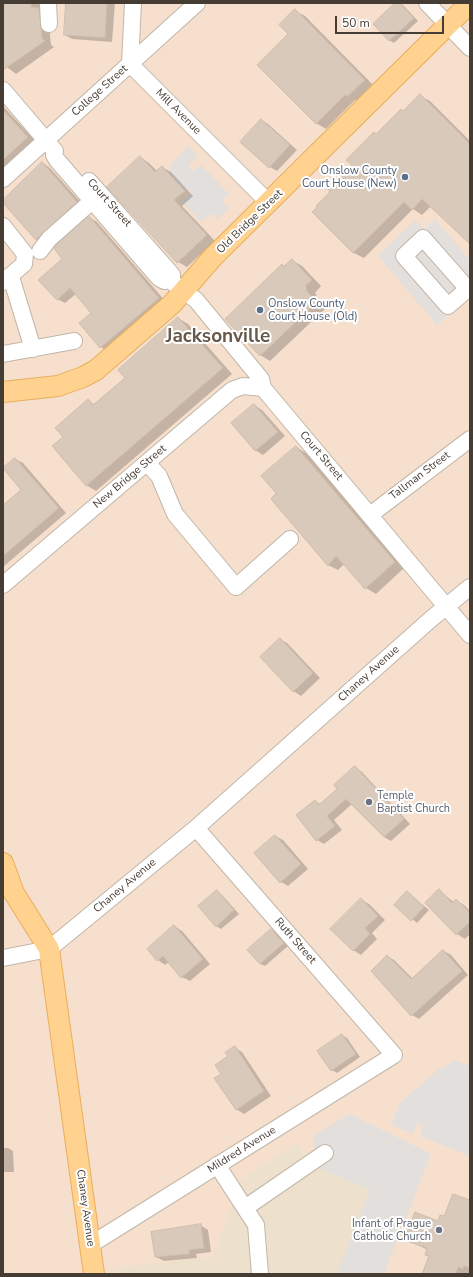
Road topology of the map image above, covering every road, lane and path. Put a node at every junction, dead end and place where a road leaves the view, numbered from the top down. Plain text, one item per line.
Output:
1 (48, 3) edge
2 (133, 3) edge
3 (197, 3) edge
4 (427, 3) edge
5 (470, 3) edge
6 (49, 24) dead end
7 (448, 26) junction
8 (470, 48) edge
9 (130, 64) junction
10 (3, 90) edge
11 (50, 146) junction
12 (3, 179) edge
13 (89, 192) junction
14 (269, 203) junction
15 (3, 226) edge
16 (40, 251) dead end
17 (7, 280) edge
18 (177, 286) junction
19 (74, 341) dead end
20 (33, 349) junction
21 (3, 354) edge
22 (263, 388) junction
23 (3, 392) edge
24 (470, 439) edge
25 (147, 462) junction
26 (370, 515) junction
27 (290, 539) dead end
28 (3, 585) edge
29 (470, 587) edge
30 (446, 606) junction
31 (470, 635) edge
32 (196, 828) junction
33 (3, 863) edge
34 (49, 949) junction
35 (3, 958) edge
36 (394, 1055) joint
37 (325, 1153) dead end
38 (218, 1165) junction
39 (245, 1208) junction
40 (90, 1245) junction
41 (94, 1274) edge
42 (260, 1274) edge

1 - 6 street
2 - 9 street
3 - 9 street, College Street
4 - 7 street
5 - 7 main road, Old Bridge Street
7 - 8 street
7 - 14 main road, Old Bridge Street
9 - 11 street, College Street
9 - 14 street, Mill Avenue
10 - 11 street, Court Street
11 - 12 street, College Street
11 - 13 street, Court Street
13 - 16 street
13 - 18 street, Court Street
14 - 18 main road, Old Bridge Street
15 - 17 street
17 - 20 street
18 - 22 street, Court Street
18 - 23 main road, Old Bridge Street
19 - 20 street
20 - 21 street
22 - 25 street, New Bridge Street
22 - 26 street, Court Street
24 - 26 street, Tallman Street
25 - 27 street
25 - 28 street, New Bridge Street
26 - 30 street, Court Street
29 - 30 street, Chaney Avenue
30 - 31 street, Court Street
30 - 32 street, Chaney Avenue
32 - 34 street, Chaney Avenue
32 - 36 street, Ruth Street
33 - 34 main road
34 - 35 street
34 - 40 main road, Chaney Avenue
36 - 38 street, Mildred Avenue
37 - 39 street
38 - 39 street
38 - 40 street, Mildred Avenue
39 - 42 street
40 - 41 main road, Chaney Avenue

